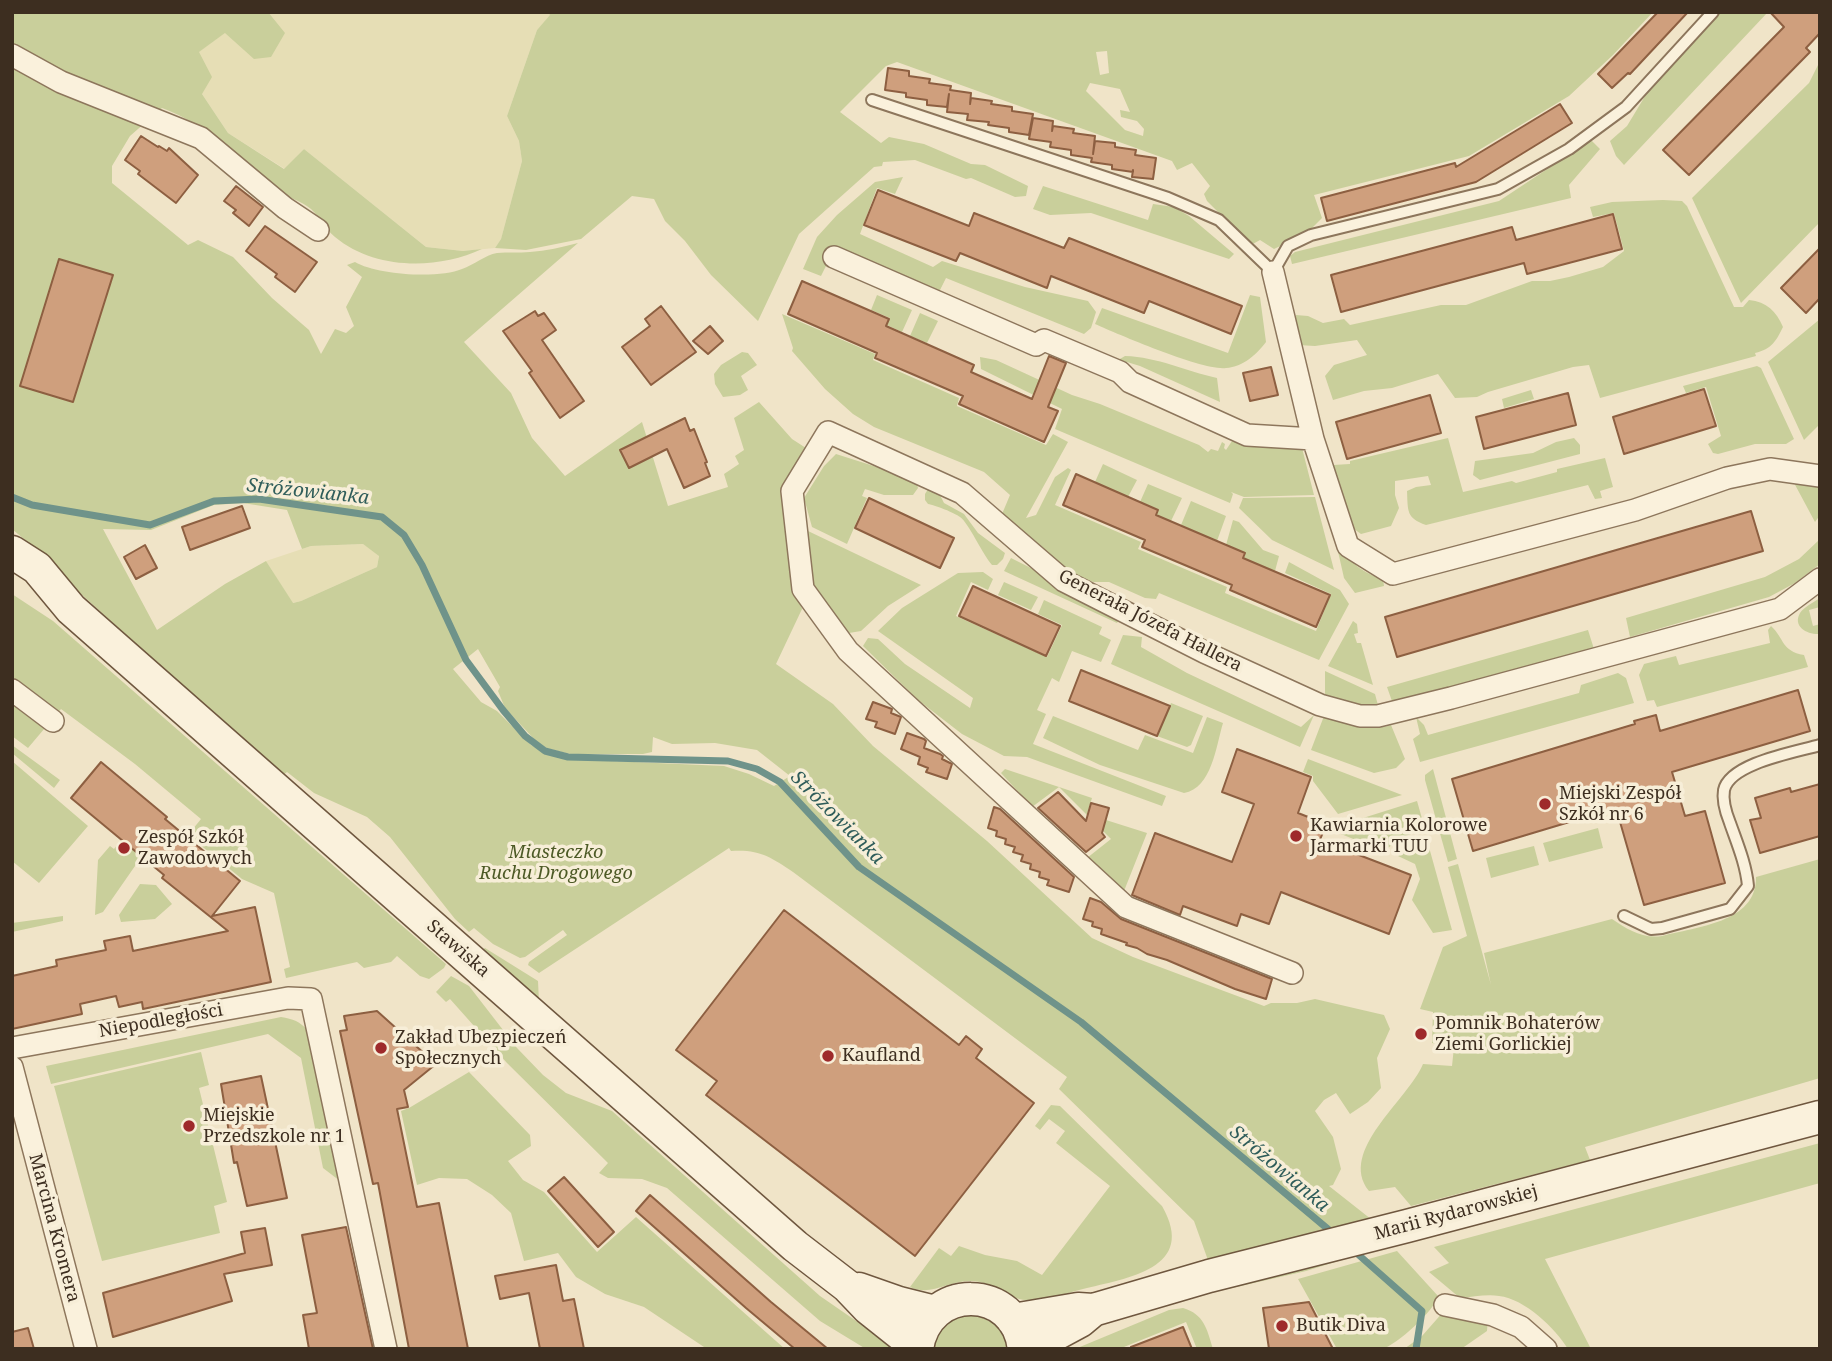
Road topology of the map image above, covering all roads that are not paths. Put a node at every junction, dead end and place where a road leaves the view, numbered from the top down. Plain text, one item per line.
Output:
1 (1713, 12) edge
2 (12, 55) edge
3 (872, 100) dead end
4 (318, 230) dead end
5 (834, 257) dead end
6 (1273, 272) junction
7 (1312, 439) junction
8 (1820, 476) edge
9 (12, 552) edge
10 (12, 575) edge
11 (1820, 579) edge
12 (71, 609) junction
13 (12, 690) edge
14 (53, 722) dead end
15 (1820, 745) edge
16 (1623, 916) dead end
17 (1292, 973) dead end
18 (12, 1048) edge
19 (12, 1067) edge
20 (1820, 1117) edge
21 (847, 1286) junction
22 (1445, 1305) dead end
23 (935, 1312) junction
24 (1022, 1339) edge
25 (917, 1348) edge
26 (86, 1349) edge
27 (386, 1349) edge
28 (1546, 1349) edge

1 - 6 lane
2 - 4 street
3 - 6 lane
5 - 7 street
6 - 7 street
7 - 8 street
9 - 12 main road, Stawiska
10 - 12 main road, Stawiska
11 - 17 street, Generała Józefa Hallera
12 - 21 main road, Stawiska
13 - 14 street
15 - 16 lane
18 - 27 street, Niepodległości
19 - 26 street, Marcina Kromera
20 - 24 main road, Marii Rydarowskiej
21 - 23 main road, Stawiska
21 - 25 main road, Stawiska
22 - 28 street
23 - 24 main road
23 - 25 main road

